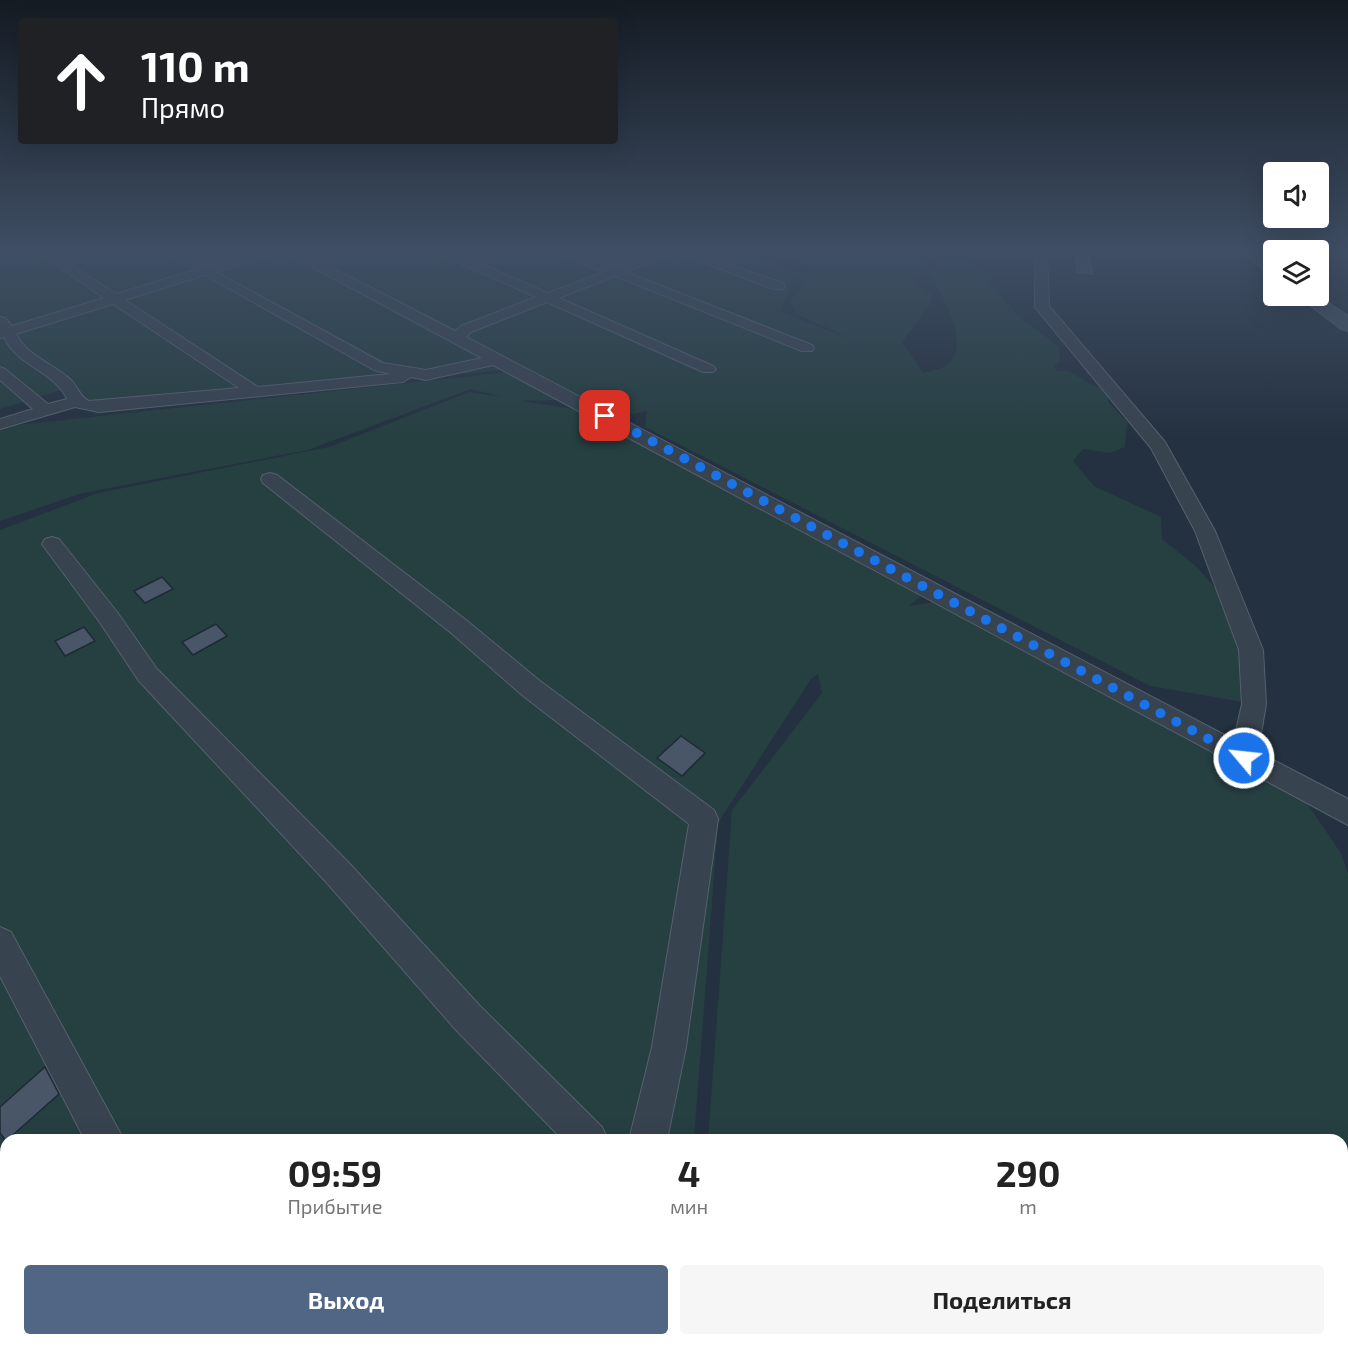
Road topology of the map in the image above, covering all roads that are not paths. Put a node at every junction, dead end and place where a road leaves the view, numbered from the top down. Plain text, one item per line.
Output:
1 (55, 315) edge
2 (138, 315) edge
3 (284, 315) edge
4 (422, 315) edge
5 (428, 315) edge
6 (508, 315) edge
7 (587, 315) edge
8 (723, 315) edge
9 (1048, 315) edge
10 (1334, 315) edge
11 (1348, 325) edge
12 (2, 329) edge
13 (461, 334) junction
14 (483, 335) dead end
15 (807, 348) dead end
16 (494, 360) junction
17 (708, 369) dead end
18 (1, 375) edge
19 (426, 375) junction
20 (254, 391) junction
21 (76, 401) junction
22 (46, 411) junction
23 (0, 424) edge
24 (270, 479) dead end
25 (52, 544) dead end
26 (1244, 758) junction
27 (1348, 813) edge
28 (0, 943) edge
29 (102, 1134) edge
30 (583, 1134) edge
31 (649, 1134) edge

1 - 12 street
2 - 20 street
3 - 19 street
4 - 13 street
5 - 13 street
6 - 13 street
7 - 17 street
8 - 15 street
9 - 26 street
10 - 11 main road
12 - 21 street
13 - 14 street
13 - 16 street
16 - 19 street
16 - 26 street
18 - 22 street
19 - 20 street
20 - 21 street
21 - 22 street
22 - 23 street
24 - 31 street
25 - 30 street
26 - 27 street
28 - 29 street

